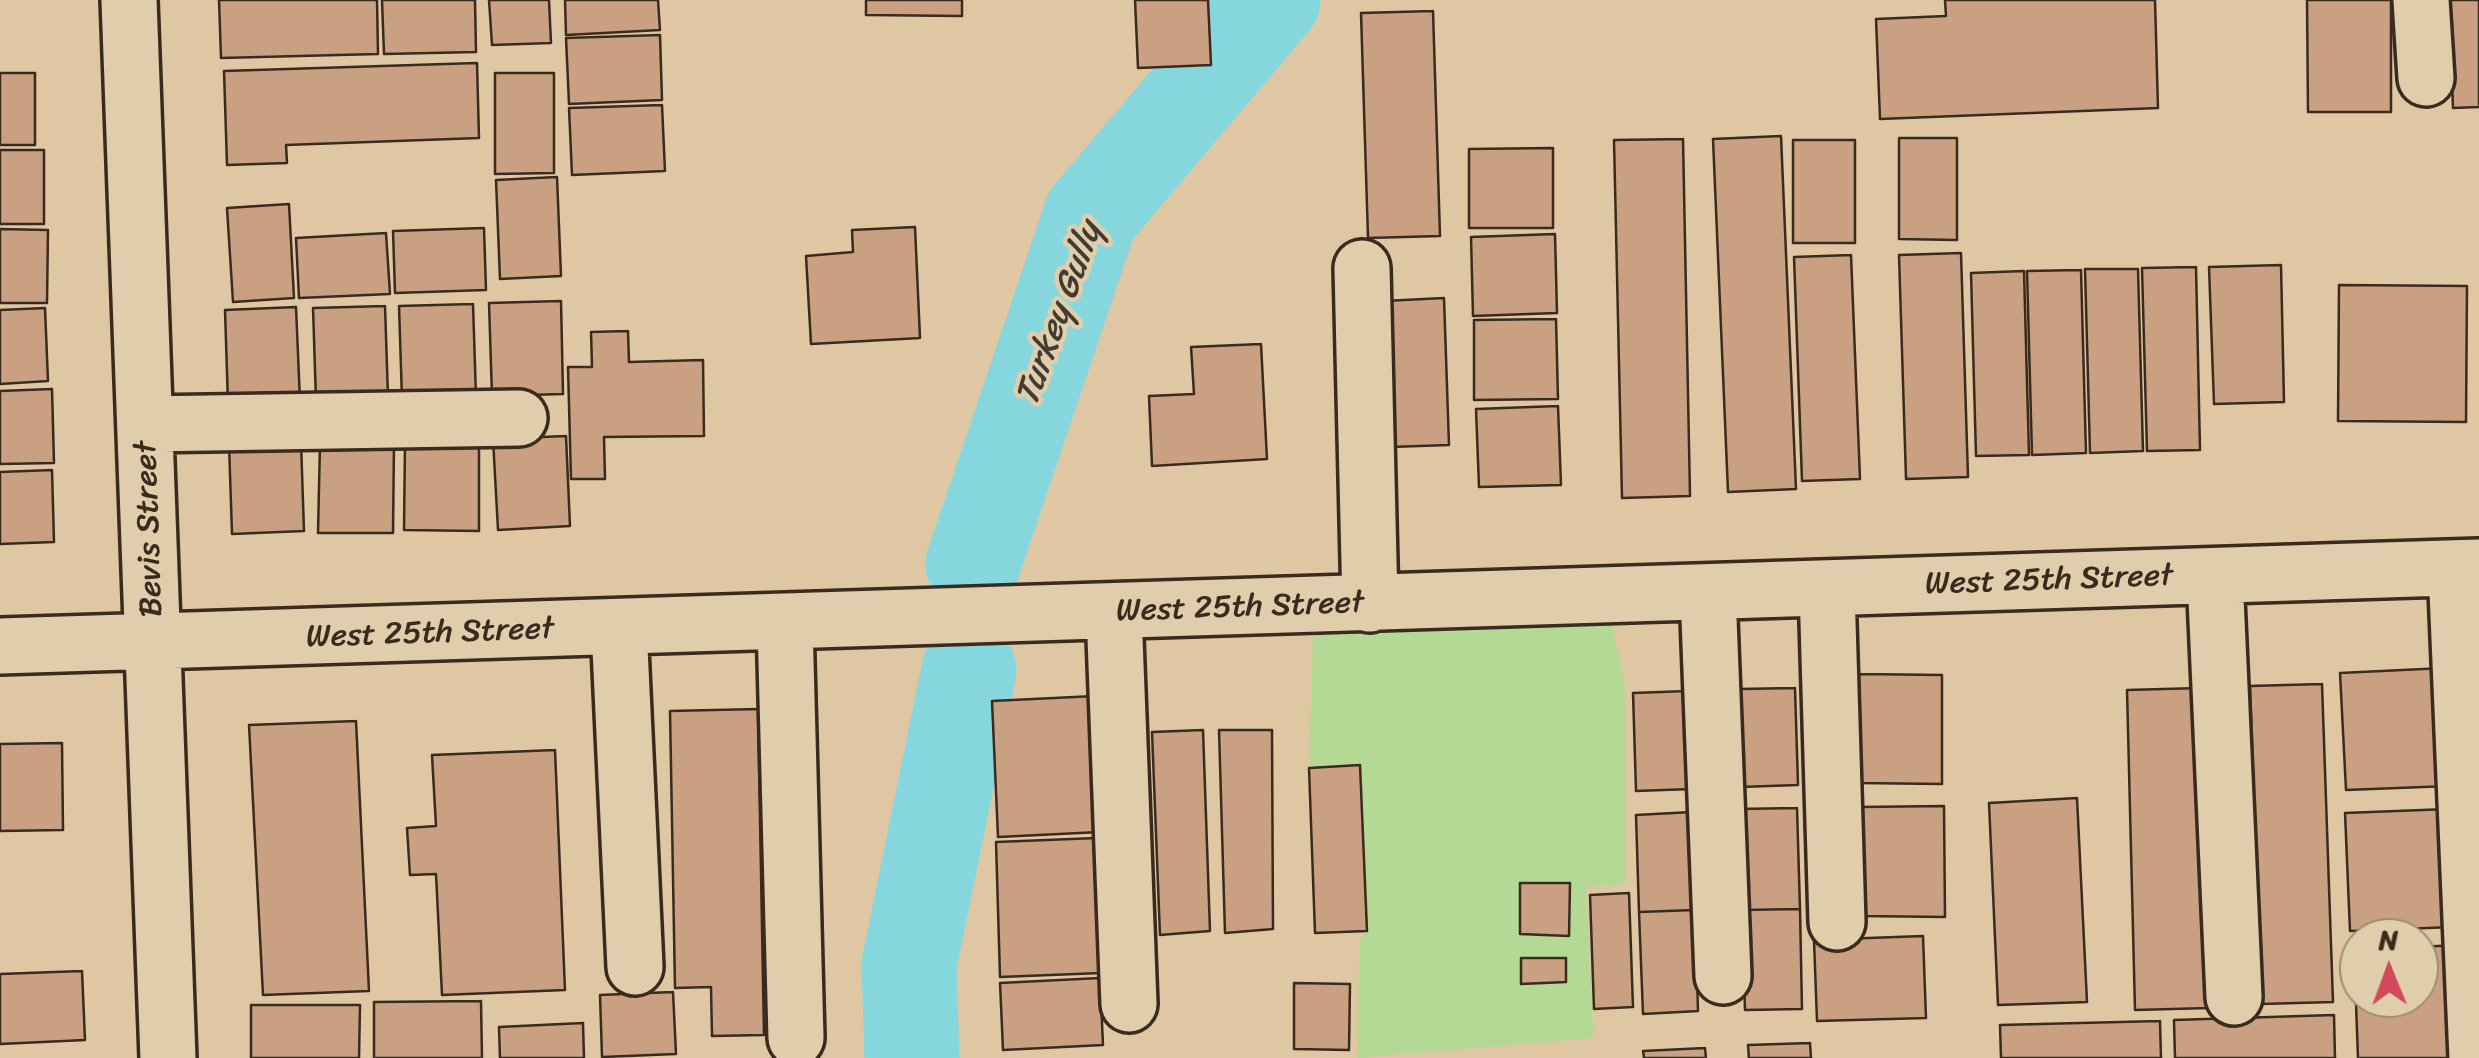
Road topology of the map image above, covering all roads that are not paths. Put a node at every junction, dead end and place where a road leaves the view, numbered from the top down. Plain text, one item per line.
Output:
1 (129, 0) edge
2 (2421, 0) edge
3 (2426, 78) dead end
4 (1362, 268) dead end
5 (519, 418) dead end
6 (146, 424) junction
7 (2467, 568) edge
8 (2215, 576) junction
9 (1827, 589) junction
10 (1708, 593) junction
11 (1370, 604) junction
12 (1114, 612) junction
13 (784, 623) junction
14 (619, 628) junction
15 (155, 642) junction
16 (0, 646) edge
17 (1837, 922) dead end
18 (635, 968) dead end
19 (1723, 976) dead end
20 (2234, 996) dead end
21 (1129, 1004) dead end
22 (796, 1038) dead end
23 (168, 1058) edge
24 (2477, 1058) edge

1 - 6 street, Bevis Street
2 - 3 street
4 - 11 street
5 - 6 street
6 - 15 street, Bevis Street
7 - 8 street, West 25th Street
7 - 24 street
8 - 9 street, West 25th Street
8 - 20 street
9 - 10 street, West 25th Street
9 - 17 street
10 - 11 street, West 25th Street
10 - 19 street
11 - 12 street, West 25th Street
12 - 13 street, West 25th Street
12 - 21 street
13 - 14 street, West 25th Street
13 - 22 street
14 - 15 street, West 25th Street
14 - 18 street
15 - 16 street, West 25th Street
15 - 23 street, Bevis Street

